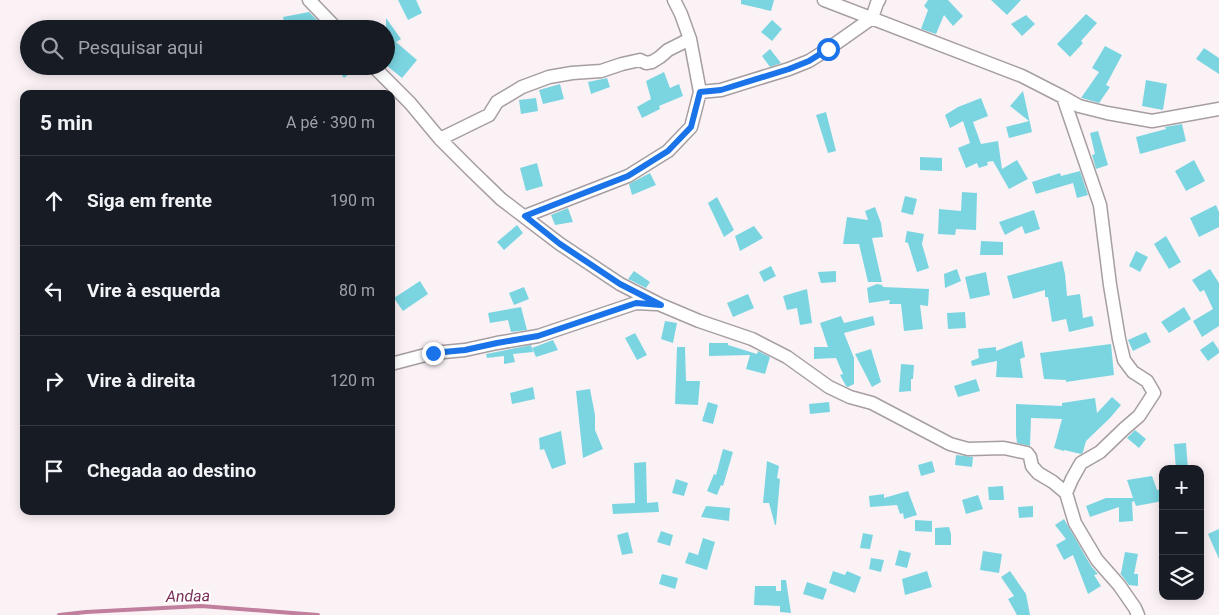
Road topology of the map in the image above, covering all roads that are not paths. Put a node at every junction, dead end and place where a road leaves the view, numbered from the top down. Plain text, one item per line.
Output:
1 (308, 0) edge
2 (674, 0) edge
3 (824, 0) edge
4 (879, 0) edge
5 (872, 18) junction
6 (329, 20) edge
7 (690, 39) junction
8 (382, 75) edge
9 (700, 92) junction
10 (1063, 97) junction
11 (1219, 109) edge
12 (440, 139) junction
13 (525, 216) junction
14 (661, 305) junction
15 (395, 363) edge
16 (1066, 493) junction
17 (1138, 615) edge

1 - 6 street
2 - 7 street
3 - 5 street
4 - 5 street
5 - 9 street
5 - 10 street
7 - 9 street
7 - 12 street
8 - 12 street
9 - 13 street
10 - 11 street
10 - 16 street
12 - 13 street
13 - 14 street
14 - 15 street
14 - 16 street
16 - 17 street

